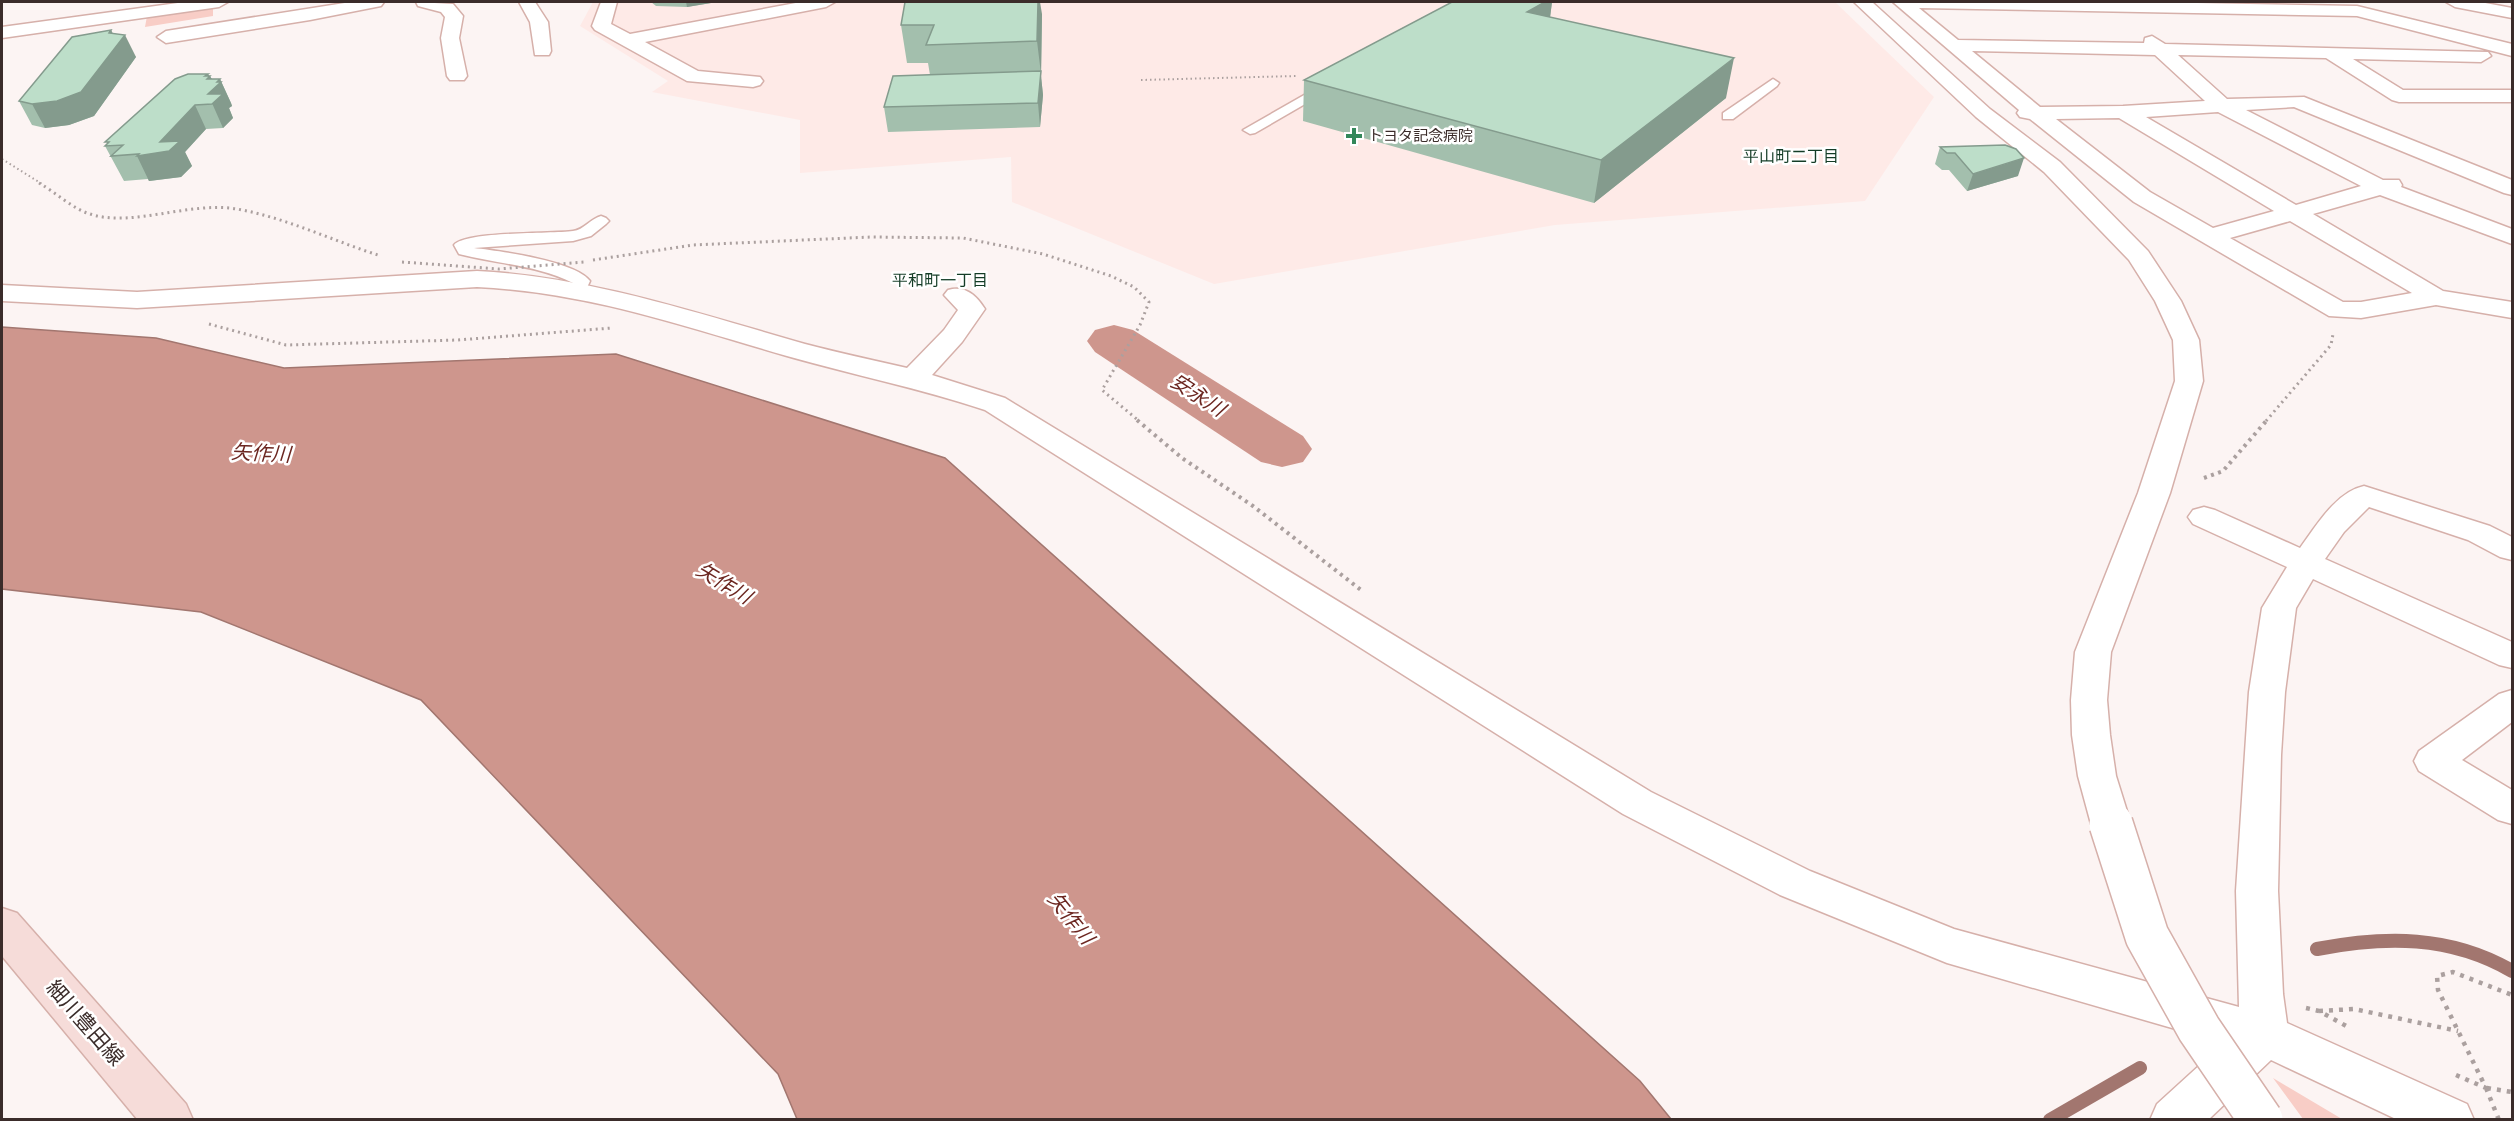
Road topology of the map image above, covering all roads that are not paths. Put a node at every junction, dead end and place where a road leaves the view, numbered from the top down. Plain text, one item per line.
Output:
1 (219, 2) edge
2 (375, 2) edge
3 (424, 2) edge
4 (527, 2) edge
5 (609, 2) edge
6 (826, 2) edge
7 (1862, 2) edge
8 (1903, 2) edge
9 (2455, 2) edge
10 (2104, 4) edge
11 (2264, 6) edge
12 (2512, 13) edge
13 (2, 33) edge
14 (166, 37) dead end
15 (628, 40) junction
16 (1952, 45) junction
17 (2160, 48) junction
18 (542, 51) dead end
19 (2330, 52) junction
20 (2509, 56) edge
21 (457, 76) dead end
22 (1326, 77) edge
23 (753, 81) dead end
24 (1773, 83) dead end
25 (2512, 96) edge
26 (2340, 98) dead end
27 (2297, 101) junction
28 (2224, 107) junction
29 (2123, 112) junction
30 (1983, 113) junction
31 (2035, 113) junction
32 (1728, 116) dead end
33 (1250, 130) dead end
34 (2455, 167) junction
35 (2381, 188) junction
36 (2512, 188) edge
37 (2296, 212) junction
38 (601, 220) dead end
39 (2211, 236) junction
40 (2512, 237) edge
41 (581, 276) junction
42 (2, 293) edge
43 (957, 295) dead end
44 (2436, 297) junction
45 (2512, 310) edge
46 (913, 378) junction
47 (2204, 517) dead end
48 (2512, 550) edge
49 (2306, 563) junction
50 (2512, 656) edge
51 (2512, 702) edge
52 (2512, 809) edge
53 (2, 926) edge
54 (2281, 1021) junction
55 (169, 1119) edge
56 (2174, 1119) edge
57 (2261, 1119) edge
58 (2450, 1119) edge

1 - 13 street
2 - 14 street
3 - 21 street
4 - 18 street
5 - 15 street
6 - 15 street
7 - 30 street
8 - 10 street
8 - 16 street
9 - 12 street
10 - 11 street
10 - 17 street
11 - 19 street
11 - 20 street
15 - 23 street
16 - 17 street
16 - 31 street
17 - 19 street
17 - 28 street
19 - 20 street
19 - 25 street
22 - 33 lane
24 - 32 lane
26 - 27 street
27 - 28 street
27 - 34 street
28 - 29 street
28 - 35 street
29 - 31 street
29 - 37 street
30 - 31 street
30 - 57 street, bridge
31 - 39 street
34 - 35 street
34 - 36 street
35 - 37 street
35 - 40 street
37 - 39 street
37 - 44 street
38 - 41 lane
39 - 44 street
41 - 42 street
41 - 46 street
43 - 46 street
44 - 45 street
46 - 54 street
47 - 49 street
48 - 49 street
49 - 50 street
49 - 54 street
51 - 52 street
53 - 55 main road, 細川豊田線
54 - 56 street
54 - 58 street

